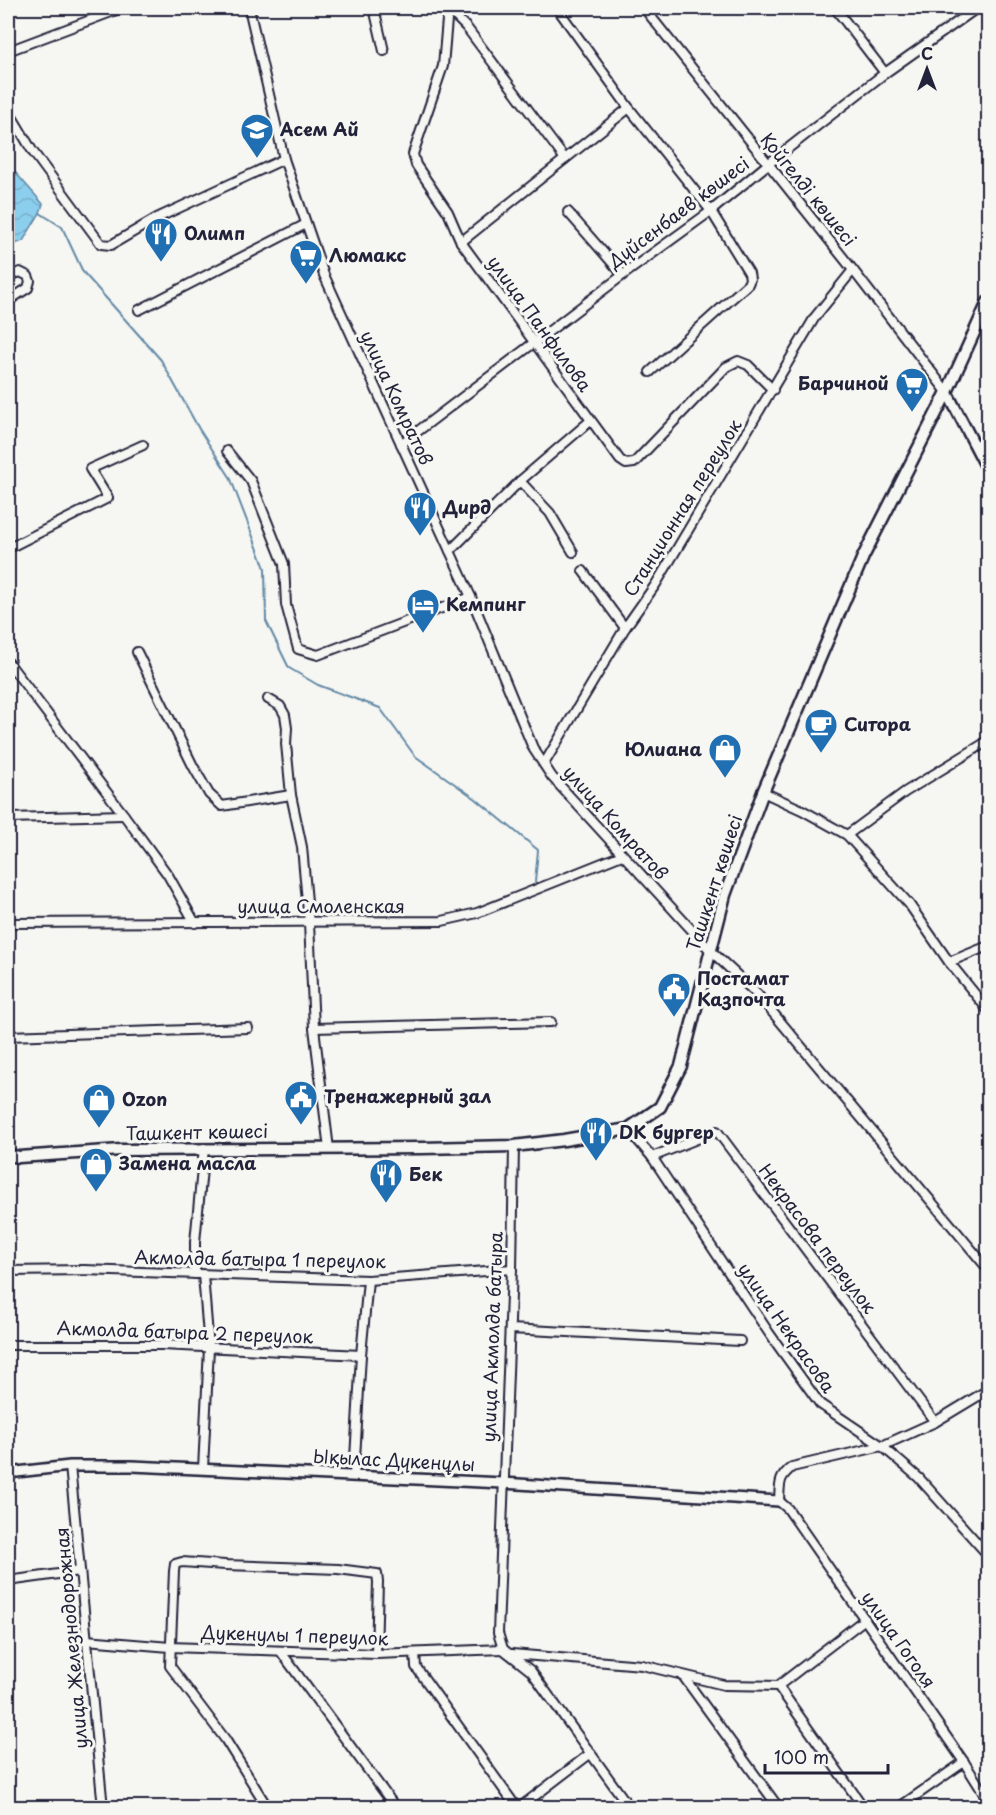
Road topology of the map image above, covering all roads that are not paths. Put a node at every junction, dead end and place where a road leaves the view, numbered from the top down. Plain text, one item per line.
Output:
1 (122, 8) edge
2 (249, 8) edge
3 (374, 8) edge
4 (448, 8) edge
5 (557, 8) edge
6 (644, 8) edge
7 (835, 8) edge
8 (977, 8) edge
9 (8, 51) edge
10 (384, 51) dead end
11 (885, 73) junction
12 (629, 108) junction
13 (8, 110) edge
14 (284, 159) junction
15 (565, 159) junction
16 (768, 164) junction
17 (711, 211) junction
18 (568, 212) dead end
19 (306, 224) junction
20 (461, 242) junction
21 (853, 270) junction
22 (623, 275) junction
23 (8, 278) edge
24 (8, 301) edge
25 (988, 302) edge
26 (139, 310) dead end
27 (533, 342) junction
28 (650, 372) dead end
29 (773, 390) junction
30 (947, 392) junction
31 (590, 421) junction
32 (401, 444) junction
33 (143, 445) dead end
34 (227, 451) dead end
35 (987, 466) edge
36 (520, 481) junction
37 (8, 548) edge
38 (450, 550) junction
39 (573, 552) dead end
40 (583, 571) dead end
41 (471, 597) junction
42 (625, 628) junction
43 (137, 652) dead end
44 (9, 668) edge
45 (268, 699) dead end
46 (988, 741) edge
47 (544, 764) junction
48 (763, 792) junction
49 (291, 795) junction
50 (124, 815) junction
51 (8, 819) edge
52 (847, 835) junction
53 (622, 855) junction
54 (8, 923) edge
55 (195, 923) junction
56 (309, 923) junction
57 (988, 946) edge
58 (710, 950) junction
59 (949, 962) junction
60 (988, 1010) edge
61 (551, 1022) dead end
62 (248, 1028) dead end
63 (314, 1028) junction
64 (8, 1036) edge
65 (628, 1129) junction
66 (514, 1146) junction
67 (204, 1148) junction
68 (329, 1149) junction
69 (8, 1155) edge
70 (652, 1157) junction
71 (512, 1269) junction
72 (988, 1269) edge
73 (8, 1271) edge
74 (199, 1275) junction
75 (368, 1280) junction
76 (510, 1329) junction
77 (740, 1341) dead end
78 (8, 1345) edge
79 (208, 1348) junction
80 (361, 1355) junction
81 (988, 1390) edge
82 (935, 1422) junction
83 (882, 1446) junction
84 (70, 1466) junction
85 (203, 1469) junction
86 (8, 1473) edge
87 (354, 1476) junction
88 (503, 1483) junction
89 (779, 1501) junction
90 (988, 1555) edge
91 (80, 1571) junction
92 (8, 1581) edge
93 (865, 1619) junction
94 (87, 1640) junction
95 (170, 1647) junction
96 (281, 1652) junction
97 (507, 1652) junction
98 (415, 1653) junction
99 (375, 1654) junction
100 (684, 1676) junction
101 (778, 1686) junction
102 (591, 1753) junction
103 (964, 1762) junction
104 (988, 1800) edge
105 (103, 1808) edge
106 (268, 1808) edge
107 (396, 1808) edge
108 (518, 1808) edge
109 (630, 1808) edge
110 (779, 1808) edge
111 (864, 1808) edge
112 (898, 1808) edge

1 - 9 street
2 - 14 street, улица Комратов
3 - 10 street
4 - 15 street
4 - 20 street, улица Панфилова
5 - 12 street
6 - 16 street, Қойгелді көшесі
7 - 11 street
8 - 11 street, Дүйсенбаев көшесі
11 - 16 street, Дүйсенбаев көшесі
12 - 15 street
12 - 17 street
13 - 14 street
14 - 19 street, улица Комратов
15 - 20 street
16 - 17 street, Дүйсенбаев көшесі
16 - 21 street, Қойгелді көшесі
17 - 22 street, Дүйсенбаев көшесі
17 - 28 street
18 - 22 street
19 - 26 street
19 - 32 street, улица Комратов
20 - 27 street, улица Панфилова
21 - 29 street, Станционная переулок
21 - 30 street, Қойгелді көшесі
22 - 27 street, Дүйсенбаев көшесі
23 - 24 street
25 - 30 main road, Ташкент көшесі
27 - 31 street, улица Панфилова
27 - 32 street, Дүйсенбаев көшесі
29 - 31 street, улица Панфилова
29 - 42 street, Станционная переулок
30 - 35 street
30 - 48 main road, Ташкент көшесі
31 - 36 street
32 - 38 street, улица Комратов
33 - 37 street
34 - 41 street
36 - 38 street
36 - 39 street
38 - 41 street, улица Комратов
40 - 42 street
41 - 47 street, улица Комратов
42 - 47 street, Станционная переулок
43 - 49 street
44 - 50 street
45 - 49 street
46 - 52 street
47 - 53 street, улица Комратов
48 - 52 street
48 - 58 main road, Ташкент көшесі
49 - 56 street
50 - 51 street
50 - 55 street
52 - 59 street
53 - 56 street, улица Смоленская
53 - 58 street, улица Комратов
54 - 55 street, улица Смоленская
55 - 56 street, улица Смоленская
56 - 63 street
57 - 59 street
58 - 65 main road, Ташкент көшесі
58 - 72 street, улица Комратов
59 - 60 street
61 - 63 street
62 - 64 street
63 - 68 street
65 - 66 main road, Ташкент көшесі
65 - 70 street, улица Некрасова
66 - 68 main road, Ташкент көшесі
66 - 71 street, улица Акмолда батыра
67 - 68 main road, Ташкент көшесі
67 - 69 main road, Ташкент көшесі
67 - 74 street
70 - 82 street, Некрасова переулок
70 - 83 street, улица Некрасова
71 - 75 street, Акмолда батыра 1 переулок
71 - 76 street, улица Акмолда батыра
73 - 74 street, Акмолда батыра 1 переулок
74 - 75 street, Акмолда батыра 1 переулок
74 - 79 street
75 - 80 street
76 - 77 street
76 - 88 street, улица Акмолда батыра
78 - 79 street, Акмолда батыра 2 переулок
79 - 80 street, Акмолда батыра 2 переулок
79 - 85 street
80 - 87 street
81 - 82 street
82 - 83 street
83 - 89 street
83 - 90 street, улица Некрасова
84 - 85 street, Ықылас Дүкенұлы
84 - 86 street, Ықылас Дүкенұлы
84 - 91 street, улица Железнодорожная
85 - 87 street, Ықылас Дүкенұлы
87 - 88 street, Ықылас Дүкенұлы
88 - 89 street, Ықылас Дүкенұлы
88 - 97 street, улица Акмолда батыра
89 - 93 street, улица Гоголя
91 - 92 street
91 - 94 street, улица Железнодорожная
93 - 101 street
93 - 103 street, улица Гоголя
94 - 95 street, Дукенулы 1 переулок
94 - 105 street, улица Железнодорожная
95 - 96 street, Дукенулы 1 переулок
95 - 99 street
95 - 106 street
96 - 99 street, Дукенулы 1 переулок
96 - 107 street
97 - 98 street, Дукенулы 1 переулок
97 - 100 street, Дукенулы 1 переулок
97 - 102 street
98 - 99 street, Дукенулы 1 переулок
98 - 108 street
100 - 101 street, Дукенулы 1 переулок
100 - 110 street
101 - 111 street
102 - 108 street
102 - 109 street
103 - 104 street, улица Гоголя
103 - 112 street

